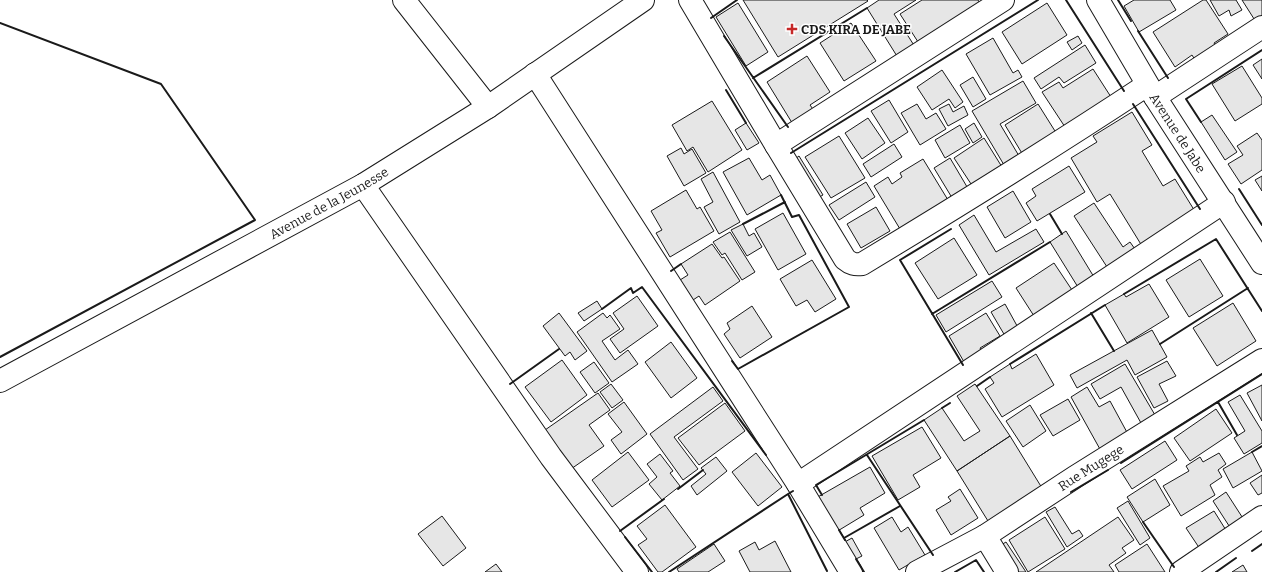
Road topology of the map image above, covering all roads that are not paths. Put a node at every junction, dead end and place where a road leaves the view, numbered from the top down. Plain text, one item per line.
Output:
1 (404, 0) edge
2 (643, 0) edge
3 (690, 0) edge
4 (1002, 0) edge
5 (1098, 0) edge
6 (1262, 27) edge
7 (535, 74) junction
8 (1151, 91) junction
9 (488, 107) junction
10 (776, 145) junction
11 (363, 185) junction
12 (1224, 202) junction
13 (1262, 263) edge
14 (1262, 360) edge
15 (0, 381) edge
16 (798, 484) junction
17 (1262, 517) edge
18 (985, 536) junction
19 (637, 572) edge
20 (851, 572) edge
21 (918, 572) edge
22 (1007, 572) edge
23 (1181, 572) edge

1 - 9 street
2 - 7 street, Avenue de la Jeunesse
3 - 10 street
4 - 10 street
5 - 8 street, Avenue de Jabe
6 - 8 street
7 - 9 street, Avenue de la Jeunesse
7 - 16 street
8 - 10 street
8 - 12 street, Avenue de Jabe
9 - 11 street, Avenue de la Jeunesse
11 - 15 street, Avenue de la Jeunesse
11 - 19 street
12 - 13 street, Avenue de Jabe
12 - 16 street
14 - 18 street, Rue Mugege
16 - 20 street
17 - 23 street
18 - 21 street, Rue Mugege
18 - 22 street

